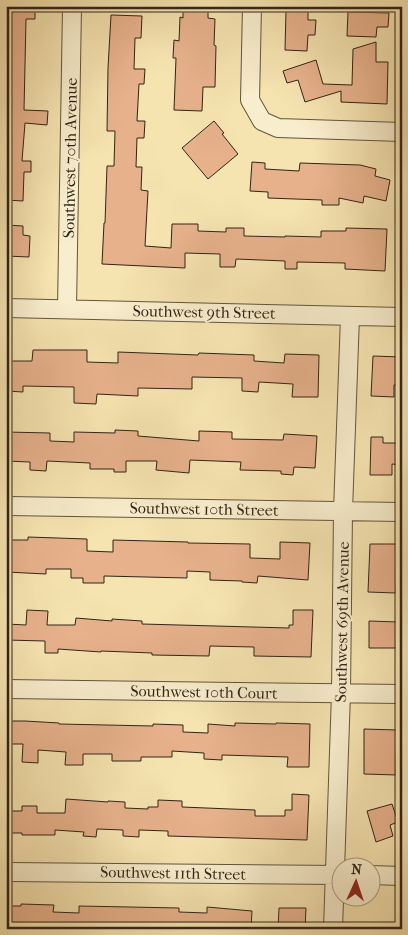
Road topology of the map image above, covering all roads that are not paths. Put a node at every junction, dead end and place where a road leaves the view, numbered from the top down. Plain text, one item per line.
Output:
1 (72, 6) edge
2 (252, 6) edge
3 (402, 132) edge
4 (6, 308) edge
5 (67, 309) junction
6 (350, 316) junction
7 (402, 317) edge
8 (6, 506) edge
9 (343, 511) junction
10 (402, 512) edge
11 (6, 689) edge
12 (341, 694) junction
13 (402, 694) edge
14 (338, 858) edge
15 (6, 872) edge
16 (330, 875) edge
17 (380, 876) edge
18 (402, 876) edge
19 (335, 908) edge
20 (333, 929) edge

1 - 5 street, Southwest 70th Avenue
2 - 3 street
4 - 5 street, Southwest 9th Street
5 - 6 street, Southwest 9th Street
6 - 7 street, Southwest 9th Street
6 - 9 street, Southwest 69th Avenue
8 - 9 street, Southwest 10th Street
9 - 10 street, Southwest 10th Street
9 - 12 street, Southwest 69th Avenue
11 - 12 street, Southwest 10th Court
12 - 13 street, Southwest 10th Court
12 - 14 street, Southwest 69th Avenue
15 - 16 street, Southwest 11th Street
17 - 18 street
19 - 20 street, Southwest 69th Avenue

